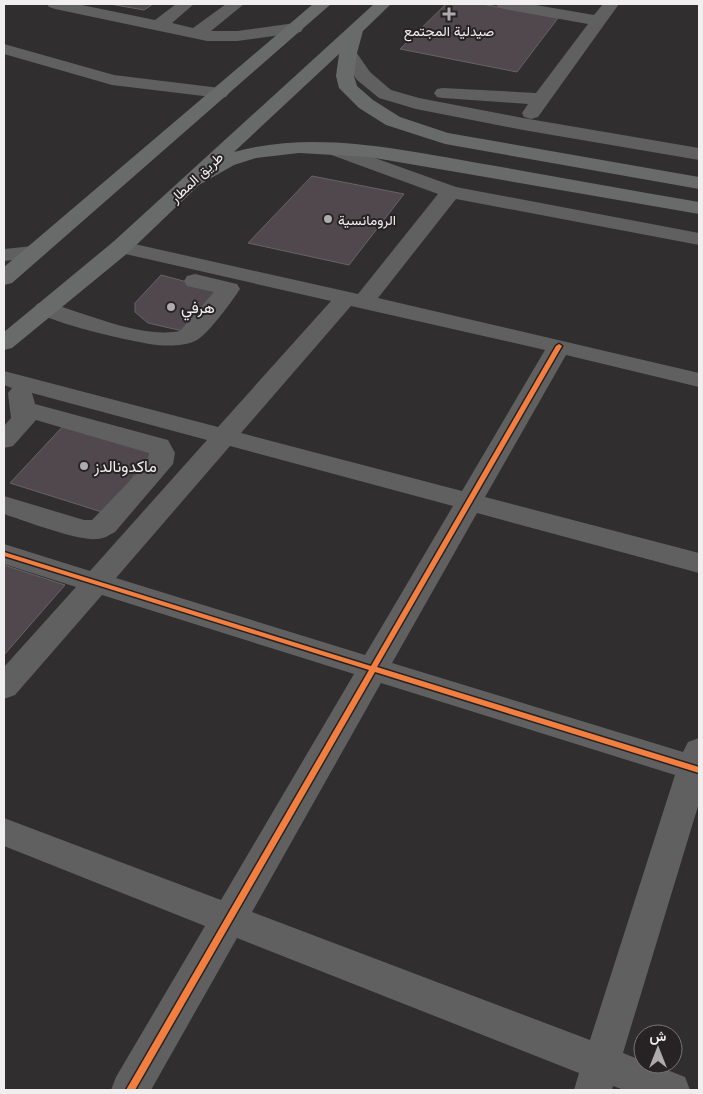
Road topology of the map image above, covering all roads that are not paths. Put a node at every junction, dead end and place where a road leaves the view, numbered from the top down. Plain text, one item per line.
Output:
1 (56, 4) edge
2 (186, 4) edge
3 (236, 4) edge
4 (323, 4) edge
5 (382, 4) edge
6 (504, 4) edge
7 (611, 4) edge
8 (599, 21) junction
9 (158, 26) junction
10 (295, 28) junction
11 (356, 28) junction
12 (196, 34) junction
13 (4, 49) edge
14 (348, 53) junction
15 (363, 76) junction
16 (220, 92) junction
17 (541, 99) junction
18 (523, 124) junction
19 (333, 149) junction
20 (699, 154) edge
21 (192, 181) junction
22 (699, 183) edge
23 (451, 192) junction
24 (699, 208) edge
25 (699, 239) edge
26 (121, 247) junction
27 (34, 252) junction
28 (4, 255) edge
29 (173, 259) junction
30 (4, 278) edge
31 (355, 300) junction
32 (45, 310) junction
33 (4, 343) edge
34 (559, 346) junction
35 (11, 380) edge
36 (699, 380) edge
37 (24, 409) junction
38 (225, 436) junction
39 (4, 440) edge
40 (470, 501) junction
41 (4, 505) edge
42 (4, 554) edge
43 (699, 562) edge
44 (95, 583) junction
45 (373, 669) junction
46 (4, 686) edge
47 (697, 763) edge
48 (4, 832) edge
49 (229, 919) junction
50 (597, 1077) edge
51 (130, 1090) edge
52 (671, 1090) edge

1 - 9 street
2 - 9 street
3 - 12 street
4 - 10 main road
5 - 11 main road, طريق المطار
6 - 8 street
7 - 8 street
8 - 17 street
9 - 12 street
10 - 12 street
10 - 16 main road
11 - 14 main road
11 - 21 main road, طريق المطار
13 - 16 street
14 - 15 street
14 - 22 main road
15 - 17 street
15 - 18 street
16 - 27 main road
17 - 18 street
18 - 20 street
19 - 21 main road
19 - 23 street
19 - 24 main road
21 - 26 main road, طريق المطار
23 - 25 street
23 - 31 street
26 - 29 street
26 - 32 main road, طريق المطار
27 - 28 street
27 - 30 main road
29 - 31 street
29 - 32 street
31 - 34 street
31 - 38 street
32 - 33 main road, طريق المطار
34 - 36 street
34 - 40 street
35 - 37 street
35 - 38 street
37 - 39 street
37 - 41 street
38 - 40 street
38 - 44 street
40 - 43 street
40 - 45 street
42 - 44 street
44 - 45 street
44 - 46 street
45 - 47 street
45 - 49 street
47 - 50 street
48 - 49 street
49 - 50 street
49 - 51 street
50 - 52 street

